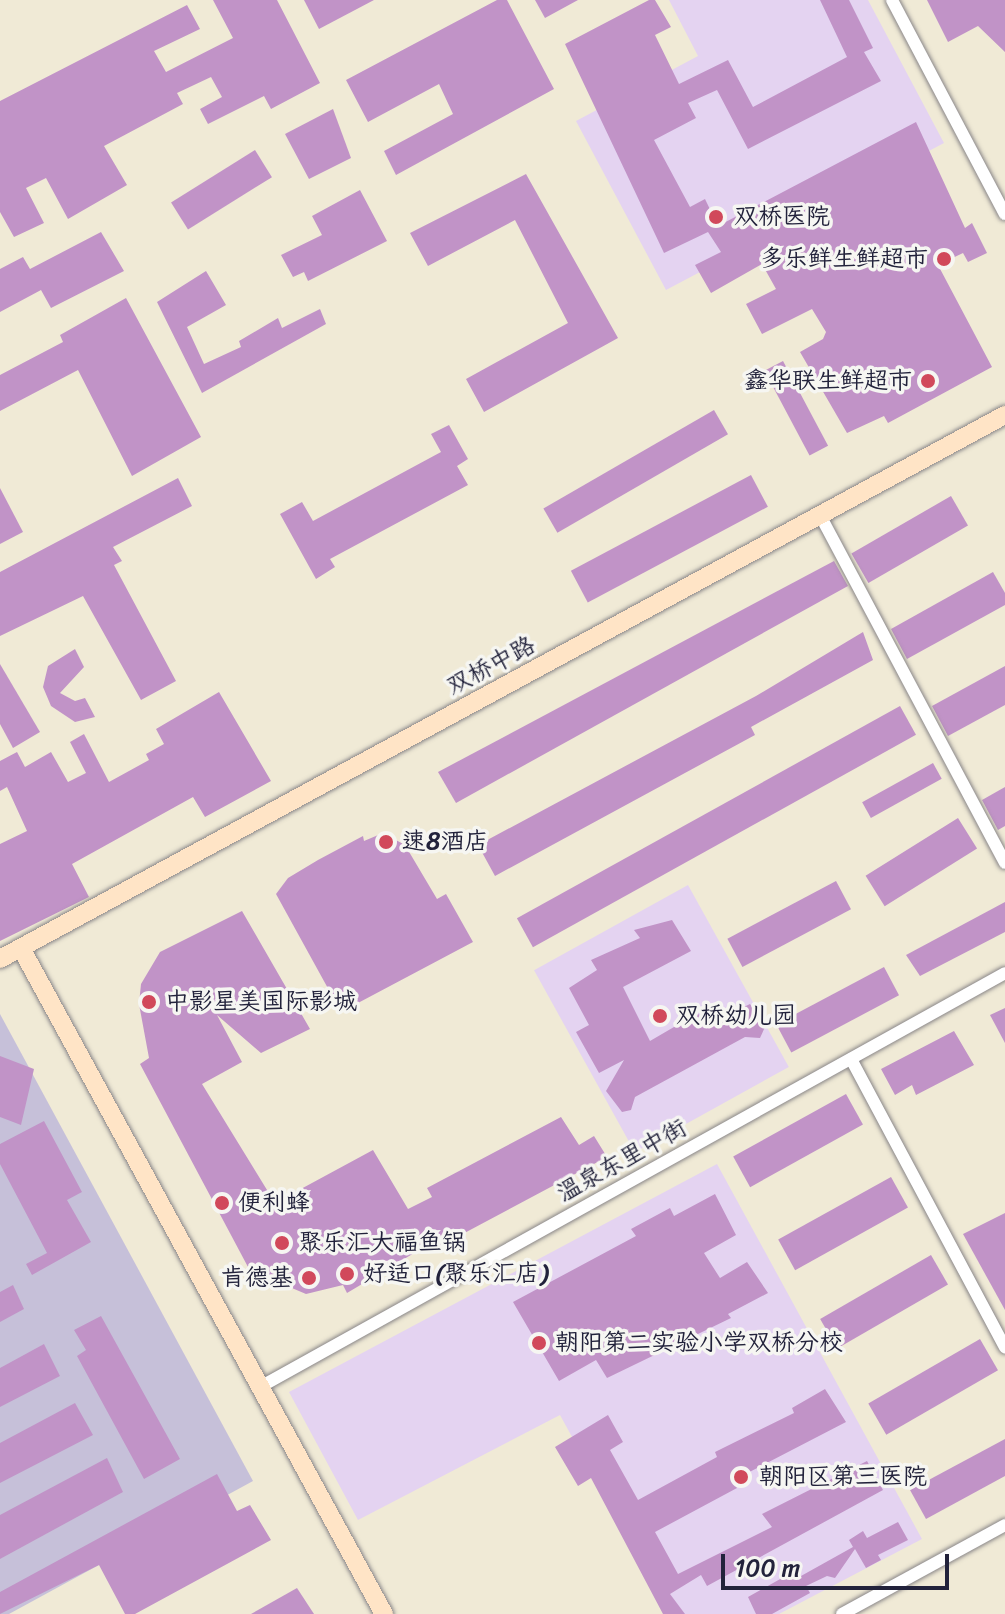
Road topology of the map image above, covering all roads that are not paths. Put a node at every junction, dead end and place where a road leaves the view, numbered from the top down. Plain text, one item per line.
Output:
1 (892, 0) edge
2 (1005, 214) edge
3 (1005, 415) edge
4 (820, 515) junction
5 (1005, 863) edge
6 (21, 948) junction
7 (0, 959) edge
8 (1005, 973) edge
9 (851, 1059) junction
10 (1005, 1348) edge
11 (260, 1387) junction
12 (1005, 1525) edge
13 (384, 1614) edge
14 (842, 1614) edge

1 - 2 street
3 - 4 street, 双桥中路
4 - 5 street
4 - 6 street, 双桥中路
6 - 7 street, 双桥中路
6 - 11 street
8 - 9 street, 温泉东里中街
9 - 10 street
9 - 11 street, 温泉东里中街
11 - 13 street
12 - 14 street

